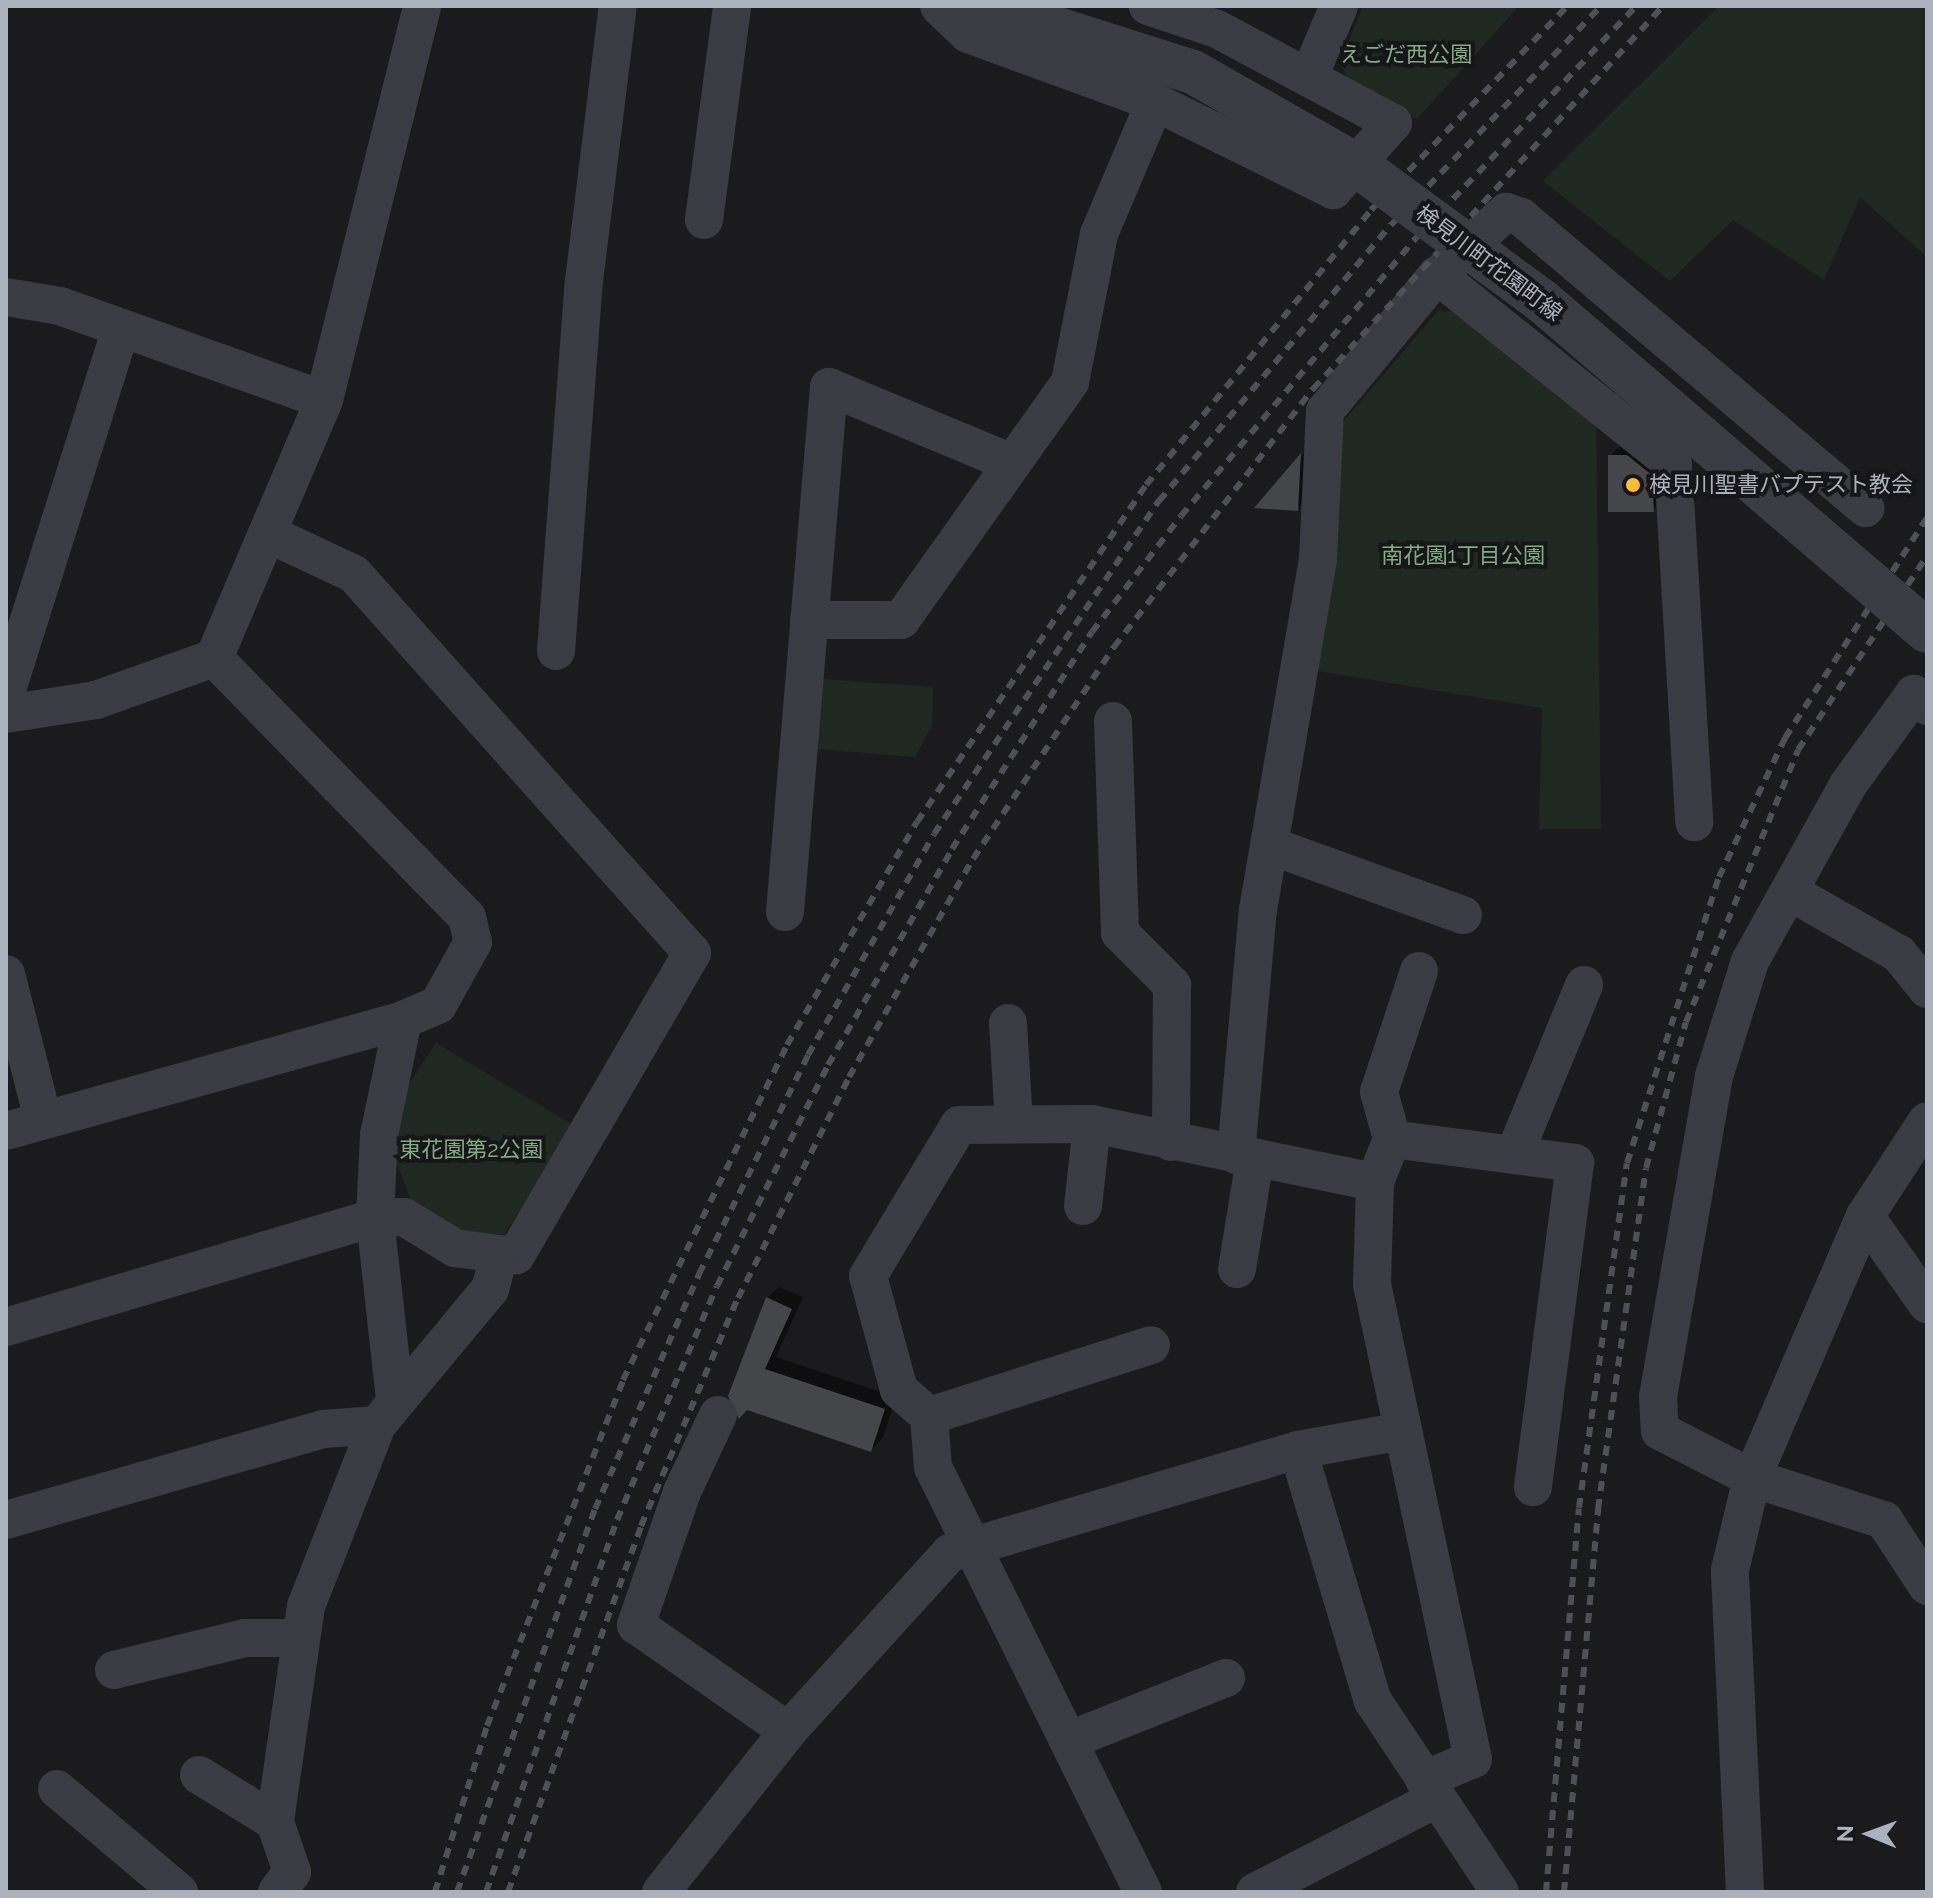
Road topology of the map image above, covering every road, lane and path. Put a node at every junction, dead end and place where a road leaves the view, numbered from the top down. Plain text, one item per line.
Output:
1 (422, 6) edge
2 (618, 6) edge
3 (732, 6) edge
4 (939, 6) edge
5 (985, 6) edge
6 (1148, 6) edge
7 (1339, 6) edge
8 (1219, 18) edge
9 (1310, 74) junction
10 (1155, 102) junction
11 (704, 220) dead end
12 (1437, 275) junction
13 (6, 297) edge
14 (121, 328) junction
15 (324, 400) junction
16 (1012, 463) junction
17 (1865, 508) dead end
18 (269, 534) junction
19 (809, 620) junction
20 (1927, 631) edge
21 (556, 651) dead end
22 (214, 658) junction
23 (6, 693) edge
24 (1927, 706) edge
25 (6, 714) edge
26 (1113, 721) dead end
27 (1694, 822) dead end
28 (1271, 846) junction
29 (1792, 893) junction
30 (785, 912) dead end
31 (1463, 915) dead end
32 (1419, 971) dead end
33 (6, 974) edge
34 (1584, 985) dead end
35 (1927, 989) edge
36 (403, 1020) junction
37 (1008, 1023) dead end
38 (43, 1119) junction
39 (1927, 1121) edge
40 (1014, 1124) junction
41 (1092, 1124) junction
42 (6, 1131) edge
43 (1392, 1139) junction
44 (1171, 1142) junction
45 (1514, 1155) junction
46 (1246, 1157) junction
47 (1375, 1182) junction
48 (1083, 1206) dead end
49 (1865, 1216) junction
50 (375, 1218) junction
51 (499, 1254) junction
52 (1237, 1269) dead end
53 (1927, 1304) edge
54 (6, 1327) edge
55 (1151, 1345) dead end
56 (386, 1412) junction
57 (718, 1415) dead end
58 (929, 1416) junction
59 (1403, 1431) junction
60 (1298, 1450) junction
61 (1752, 1478) junction
62 (1533, 1487) dead end
63 (6, 1520) edge
64 (979, 1547) junction
65 (1927, 1586) edge
66 (301, 1638) junction
67 (114, 1670) dead end
68 (1226, 1678) dead end
69 (788, 1731) junction
70 (1070, 1740) junction
71 (199, 1775) dead end
72 (57, 1789) dead end
73 (1429, 1790) junction
74 (275, 1822) junction
75 (179, 1892) edge
76 (277, 1892) edge
77 (661, 1892) edge
78 (1143, 1892) edge
79 (1255, 1892) edge
80 (1500, 1892) edge
81 (1745, 1892) edge

1 - 15 street
2 - 21 street
3 - 11 street
4 - 10 street
5 - 20 street, 検見川町花園町線, bridge
6 - 8 street
7 - 9 street
8 - 9 street
9 - 10 street
10 - 16 street
12 - 17 street
12 - 27 street
12 - 28 street
13 - 14 street
14 - 15 street
14 - 23 street
15 - 18 street
16 - 19 street
16 - 19 street
18 - 22 street
18 - 51 street
19 - 30 street
22 - 25 street
22 - 36 street
24 - 29 street
26 - 44 street
28 - 31 street
28 - 46 street
29 - 35 street
29 - 61 street
32 - 43 street
33 - 38 street
34 - 45 street
36 - 38 street
36 - 50 street
37 - 40 street
38 - 42 street
39 - 49 street
40 - 41 street
40 - 58 street
41 - 44 street
41 - 48 street
43 - 45 street
43 - 47 street
44 - 46 street
45 - 62 street
46 - 47 street
46 - 52 street
47 - 59 street
49 - 53 street
49 - 61 street
50 - 51 street
50 - 54 street
50 - 56 street
51 - 56 street
55 - 58 street
56 - 63 street
56 - 66 street
57 - 69 street
58 - 64 street
59 - 60 street
59 - 73 street
60 - 64 street
60 - 73 street
61 - 65 street
61 - 81 street
64 - 69 street
64 - 70 street
66 - 67 street
66 - 74 street
68 - 70 street
69 - 77 street
70 - 78 street
71 - 74 street
72 - 75 street
73 - 79 street
73 - 80 street
74 - 76 street

